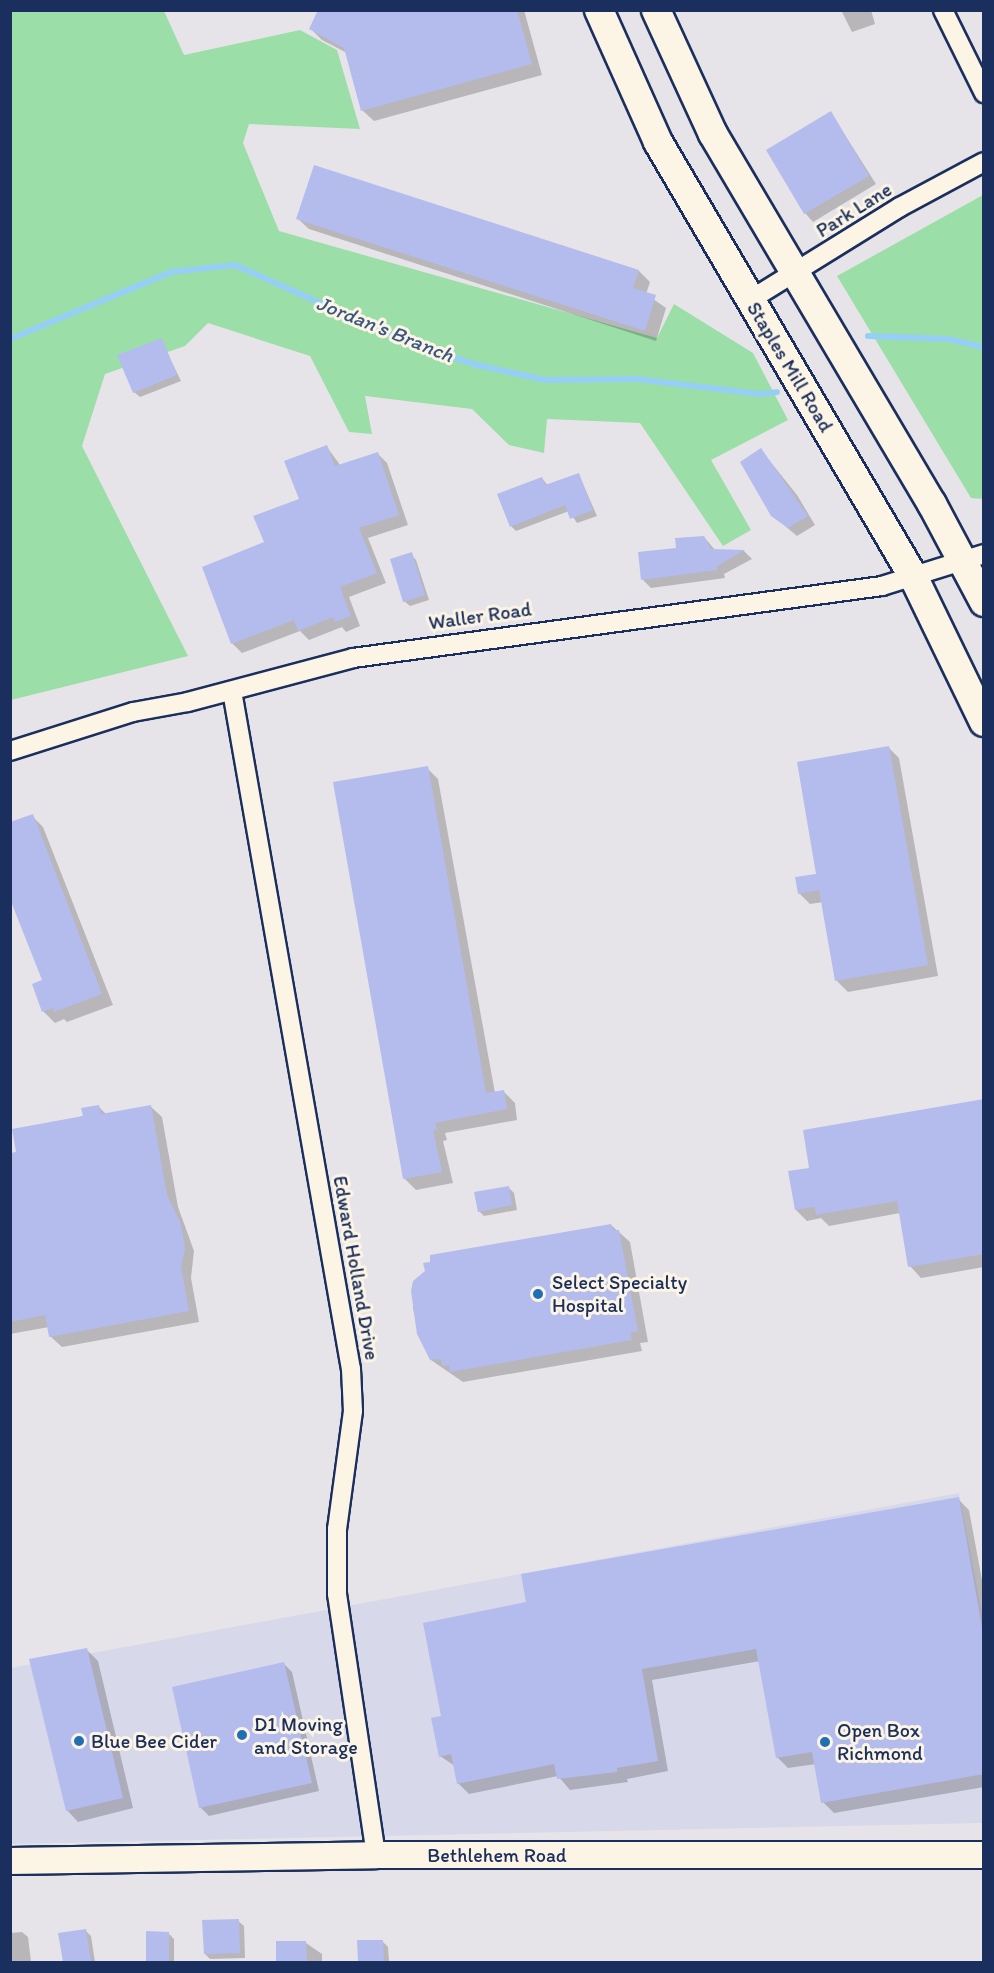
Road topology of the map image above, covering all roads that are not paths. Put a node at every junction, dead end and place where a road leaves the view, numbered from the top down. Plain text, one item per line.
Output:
1 (599, 10) edge
2 (656, 10) edge
3 (943, 10) edge
4 (984, 93) edge
5 (984, 162) edge
6 (794, 273) junction
7 (750, 300) junction
8 (973, 558) edge
9 (914, 578) junction
10 (984, 602) edge
11 (232, 692) junction
12 (984, 722) edge
13 (10, 751) edge
14 (376, 1855) junction
15 (984, 1855) edge
16 (10, 1861) edge

1 - 7 main road, Staples Mill Road
2 - 6 main road
3 - 4 street
5 - 6 street, Park Lane
6 - 7 street, Park Lane
6 - 8 main road
7 - 9 main road, Staples Mill Road
8 - 9 street, Waller Road
8 - 10 main road
9 - 11 street, Waller Road
9 - 12 main road, Staples Mill Road
11 - 13 street, Waller Road
11 - 14 street, Edward Holland Drive
14 - 15 street, Bethlehem Road
14 - 16 street, Bethlehem Road

